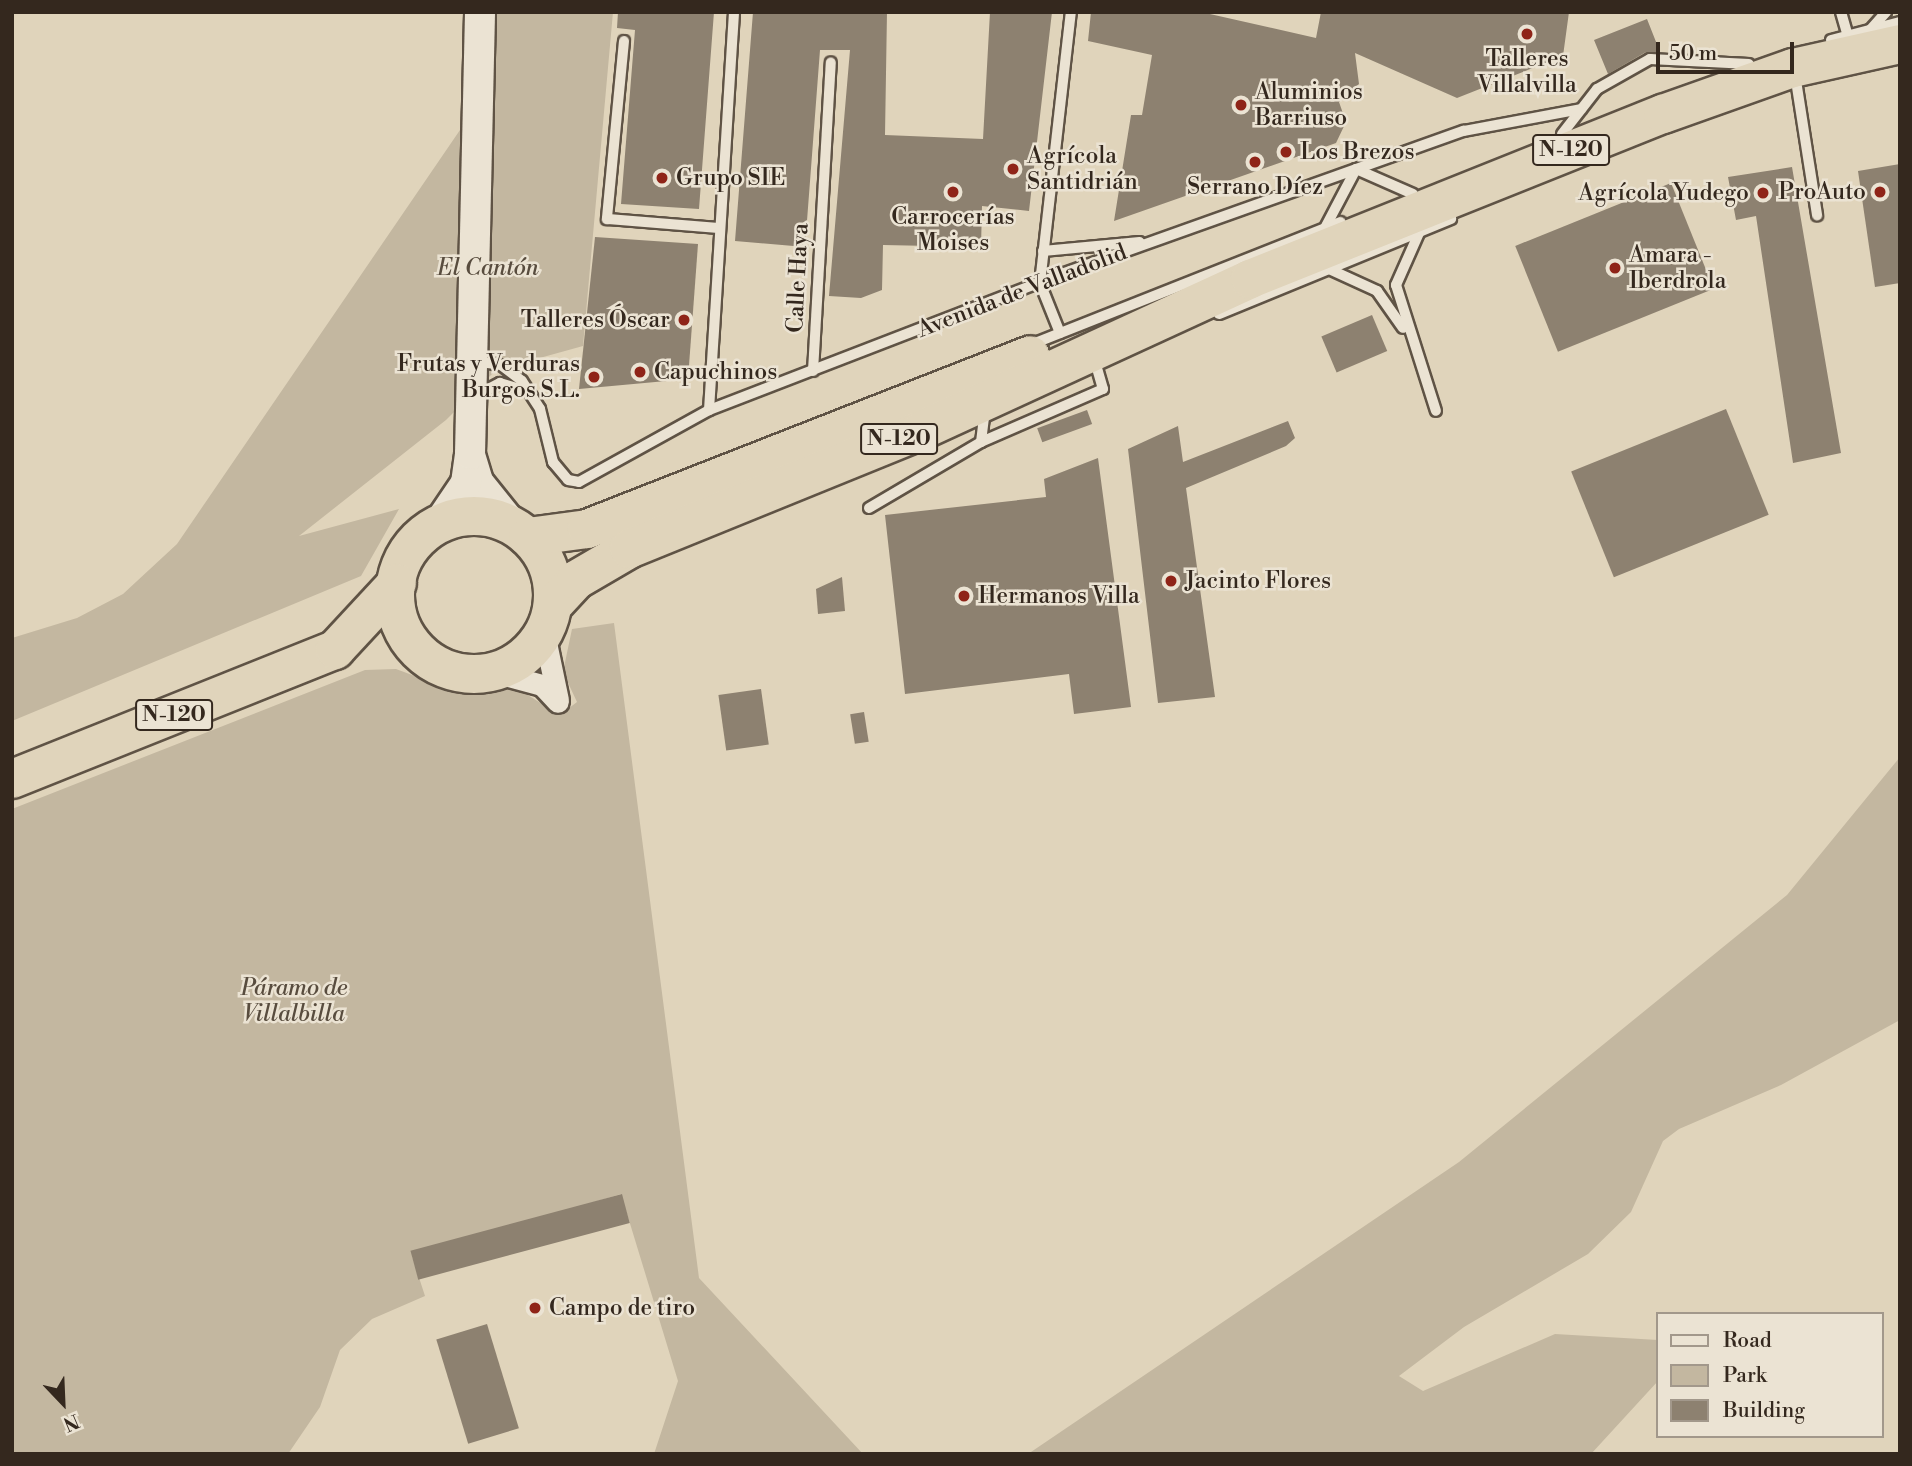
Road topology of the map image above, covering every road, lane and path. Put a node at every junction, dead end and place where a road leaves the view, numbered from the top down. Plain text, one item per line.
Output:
1 (480, 12) edge
2 (734, 12) edge
3 (1072, 12) edge
4 (1841, 12) edge
5 (1885, 23) edge
6 (1848, 36) junction
7 (624, 41) dead end
8 (1812, 46) dead end
9 (1762, 60) dead end
10 (831, 63) dead end
11 (1749, 64) junction
12 (1709, 78) dead end
13 (1810, 83) dead end
14 (1581, 109) junction
15 (1586, 124) dead end
16 (1562, 134) junction
17 (1547, 140) dead end
18 (1356, 169) junction
19 (1388, 204) dead end
20 (1465, 213) dead end
21 (1817, 215) dead end
22 (1349, 219) dead end
23 (720, 228) junction
24 (1324, 229) junction
25 (1419, 233) junction
26 (1157, 240) junction
27 (1044, 251) junction
28 (1329, 269) junction
29 (1040, 283) junction
30 (1205, 320) dead end
31 (1060, 333) junction
32 (1407, 333) junction
33 (1144, 344) dead end
34 (1096, 364) junction
35 (813, 371) junction
36 (477, 382) junction
37 (531, 394) junction
38 (985, 409) junction
39 (709, 410) junction
40 (1436, 411) dead end
41 (917, 414) junction
42 (981, 442) junction
43 (470, 454) junction
44 (869, 508) dead end
45 (437, 526) junction
46 (521, 532) junction
47 (397, 583) junction
48 (548, 619) junction
49 (335, 650) junction
50 (429, 660) junction
51 (494, 671) junction
52 (12, 779) edge

1 - 36 street
2 - 23 lane
3 - 27 lane
4 - 6 lane
5 - 6 lane
5 - 41 highway, N-120
6 - 8 lane
7 - 23 lane
9 - 11 lane
10 - 35 lane, Calle Haya
11 - 12 lane
11 - 14 lane
13 - 21 lane
14 - 16 lane
14 - 18 lane, Avenida de Valladolid
15 - 16 lane
16 - 17 lane
18 - 19 lane
18 - 24 lane
18 - 26 lane, Avenida de Valladolid
20 - 25 lane
22 - 24 lane
23 - 39 lane
24 - 31 lane
25 - 28 lane
25 - 32 lane
26 - 27 lane
26 - 29 lane, Avenida de Valladolid
27 - 29 lane
28 - 30 lane
28 - 32 lane
29 - 31 lane
29 - 35 lane, Avenida de Valladolid
31 - 41 lane
32 - 40 lane
33 - 34 lane
34 - 38 lane
34 - 42 lane
35 - 39 lane, Avenida de Valladolid
36 - 37 lane
36 - 37 lane, Avenida de Valladolid
36 - 43 street
37 - 39 lane, Avenida de Valladolid
38 - 41 lane
38 - 42 lane
41 - 46 highway, N-120
41 - 48 highway, N-120
42 - 44 lane
43 - 45 street
43 - 46 street
45 - 46 highway, N-120
45 - 47 highway, N-120
46 - 48 highway
47 - 49 highway, N-120
47 - 50 highway
48 - 51 highway, N-120
48 - 51 street
49 - 50 highway, N-120
49 - 52 highway, N-120
50 - 51 highway, N-120

